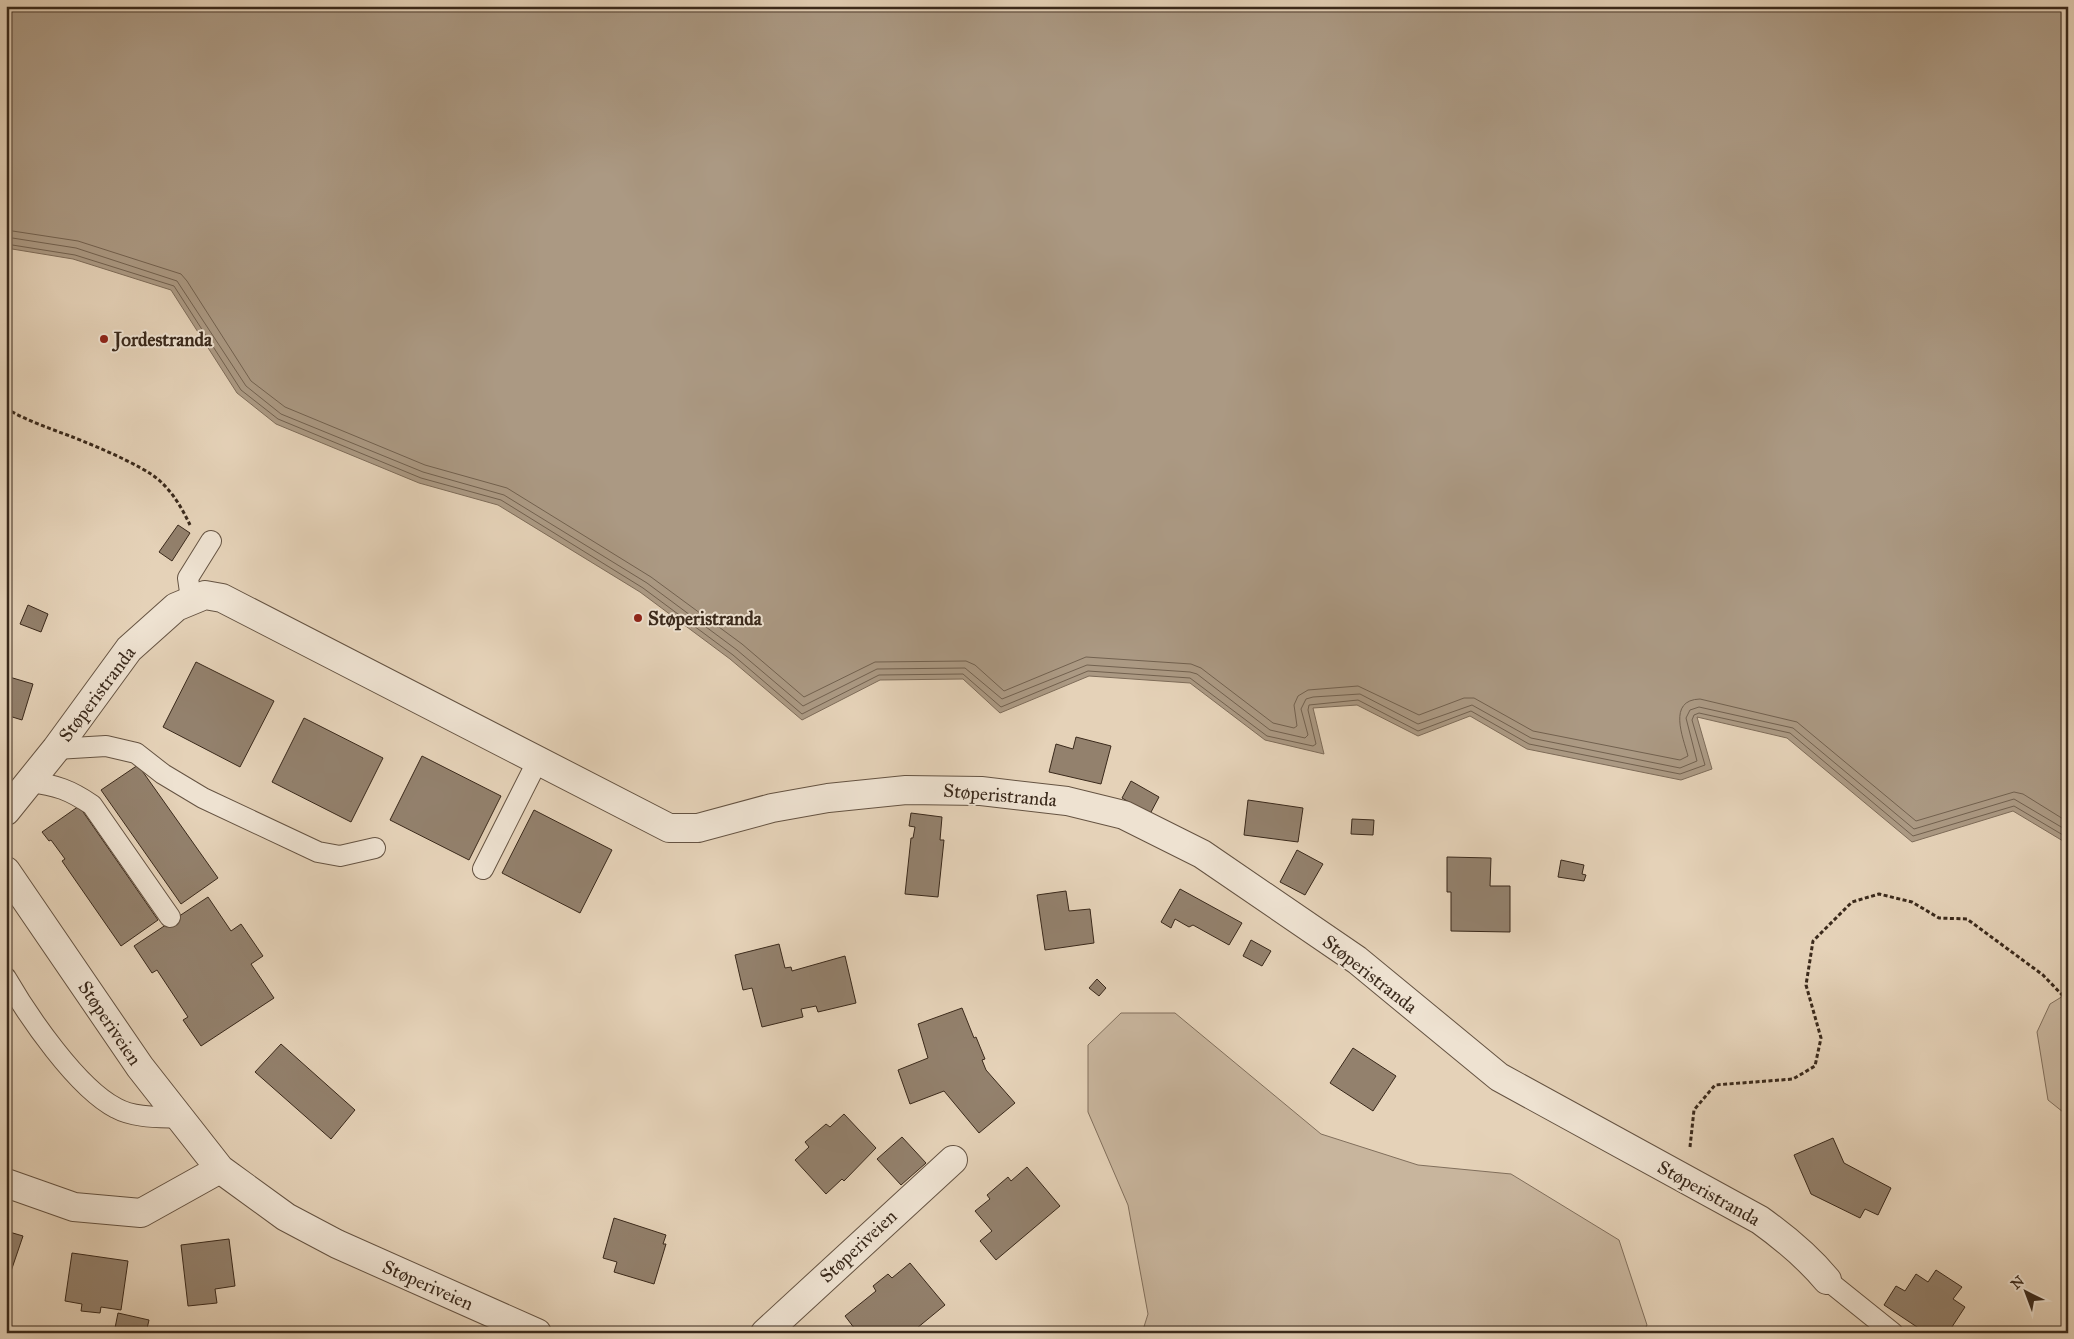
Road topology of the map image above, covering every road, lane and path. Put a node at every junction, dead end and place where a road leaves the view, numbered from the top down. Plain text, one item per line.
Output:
1 (6, 408) edge
2 (176, 499) dead end
3 (210, 541) dead end
4 (191, 599) junction
5 (56, 749) junction
6 (538, 760) junction
7 (30, 782) junction
8 (6, 811) edge
9 (375, 848) dead end
10 (484, 869) dead end
11 (6, 871) edge
12 (170, 917) dead end
13 (6, 978) edge
14 (2068, 1001) edge
15 (180, 1118) junction
16 (952, 1160) dead end
17 (220, 1169) junction
18 (1686, 1180) junction
19 (6, 1183) edge
20 (1827, 1280) joint
21 (537, 1333) edge
22 (765, 1333) edge
23 (1893, 1333) edge

1 - 2 path
3 - 4 lane
4 - 5 street, Støperistranda
4 - 6 street, Støperistranda
5 - 7 street, Støperistranda
5 - 9 lane
6 - 10 lane
6 - 18 street, Støperistranda
7 - 8 street, Støperistranda
7 - 12 lane
11 - 15 street, Støperiveien
13 - 15 lane
14 - 18 path
15 - 17 street, Støperiveien
16 - 22 street, Støperiveien
17 - 19 street
17 - 21 street, Støperiveien
18 - 20 street, Støperistranda
20 - 23 lane

